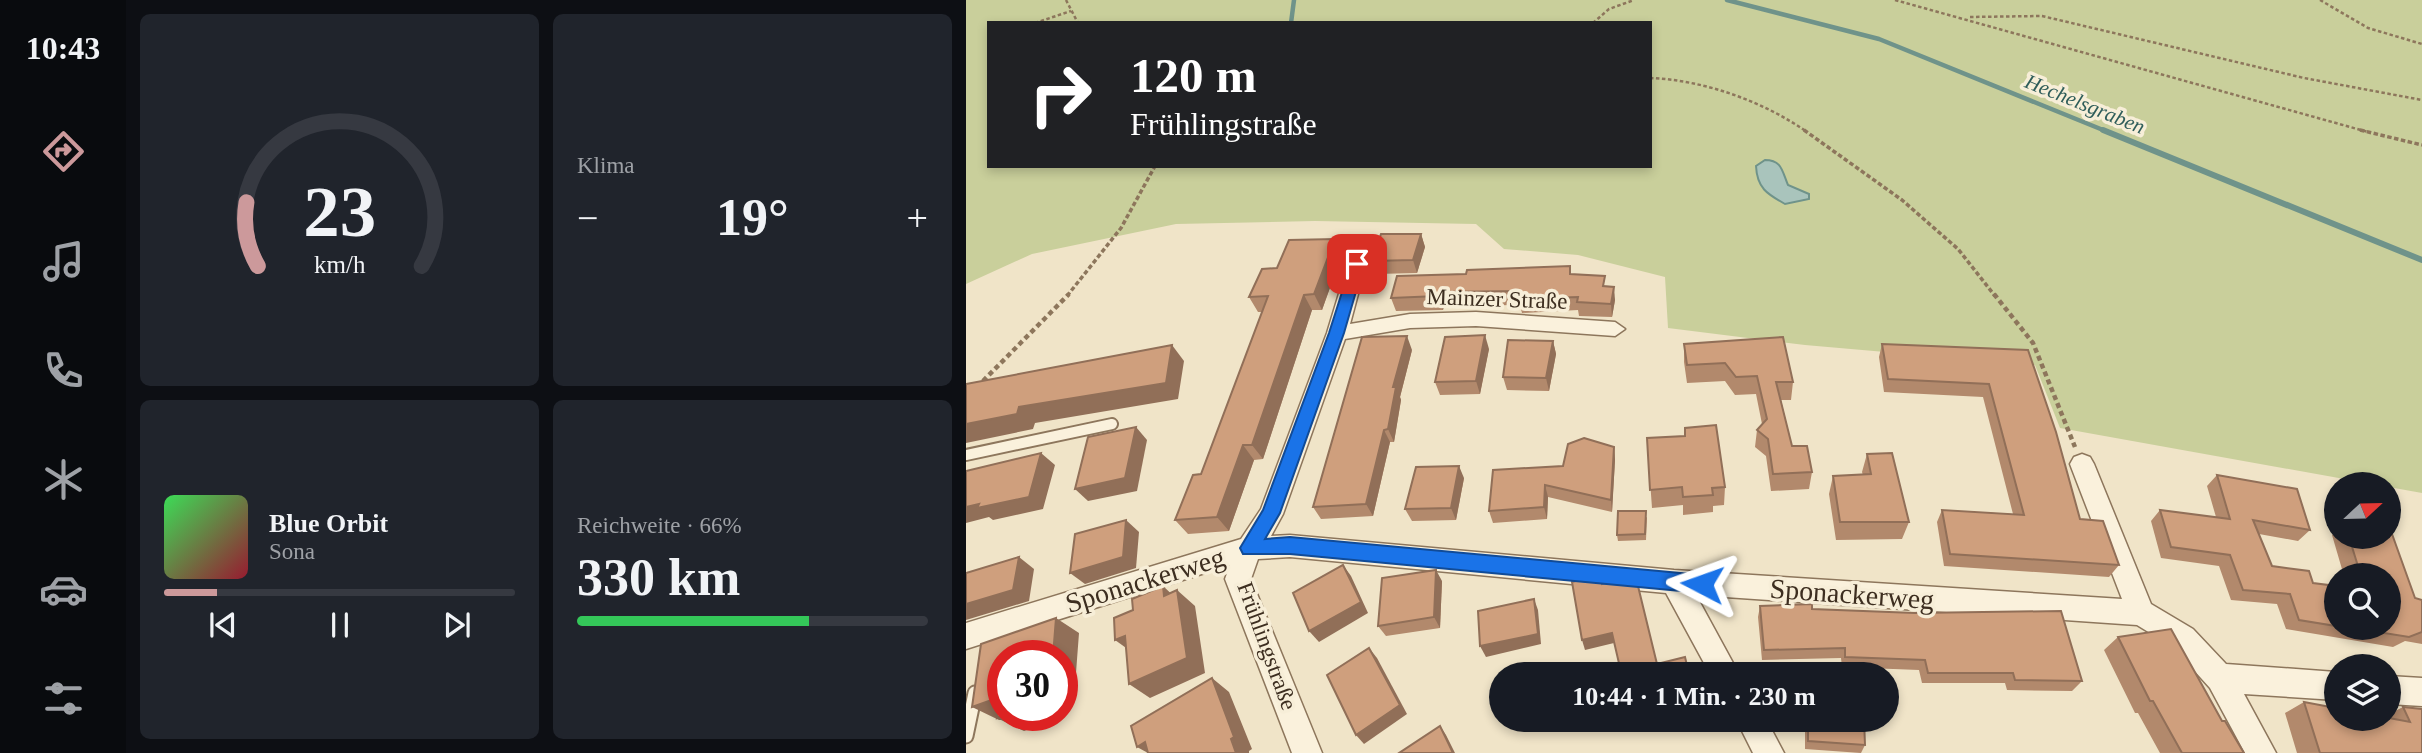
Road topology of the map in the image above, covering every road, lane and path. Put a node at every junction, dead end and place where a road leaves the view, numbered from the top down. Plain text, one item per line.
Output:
1 (1066, 0) edge
2 (1634, 0) edge
3 (1895, 0) edge
4 (2320, 0) edge
5 (1071, 11) junction
6 (1966, 17) junction
7 (1041, 21) edge
8 (1078, 21) edge
9 (1595, 21) edge
10 (2422, 44) edge
11 (1652, 78) edge
12 (2422, 100) edge
13 (2422, 145) edge
14 (1154, 168) edge
15 (1357, 264) dead end
16 (1615, 329) dead end
17 (1337, 333) junction
18 (983, 381) edge
19 (1112, 424) dead end
20 (966, 455) edge
21 (2082, 464) joint
22 (1250, 548) junction
23 (1674, 582) junction
24 (2141, 613) junction
25 (980, 636) edge
26 (1718, 662) edge
27 (2220, 678) junction
28 (977, 682) edge
29 (2324, 685) edge
30 (2401, 691) edge
31 (2422, 692) edge
32 (1757, 732) edge
33 (966, 736) edge
34 (1307, 753) edge
35 (1769, 753) edge
36 (2261, 753) edge

1 - 5 path
2 - 9 path
3 - 6 path
4 - 10 path
5 - 7 path
5 - 8 path
6 - 12 path
6 - 13 path
11 - 21 path
14 - 18 path
15 - 17 street, Frühlingstraße
16 - 17 street, Mainzer Straße
17 - 22 street, Frühlingstraße
19 - 20 lane
21 - 24 street
22 - 23 street, Sponackerweg
22 - 25 street, Sponackerweg
22 - 34 street, Frühlingstraße
23 - 24 street, Sponackerweg
23 - 26 street
24 - 27 street
27 - 29 street
27 - 36 street
28 - 33 lane
30 - 31 street
32 - 35 street

